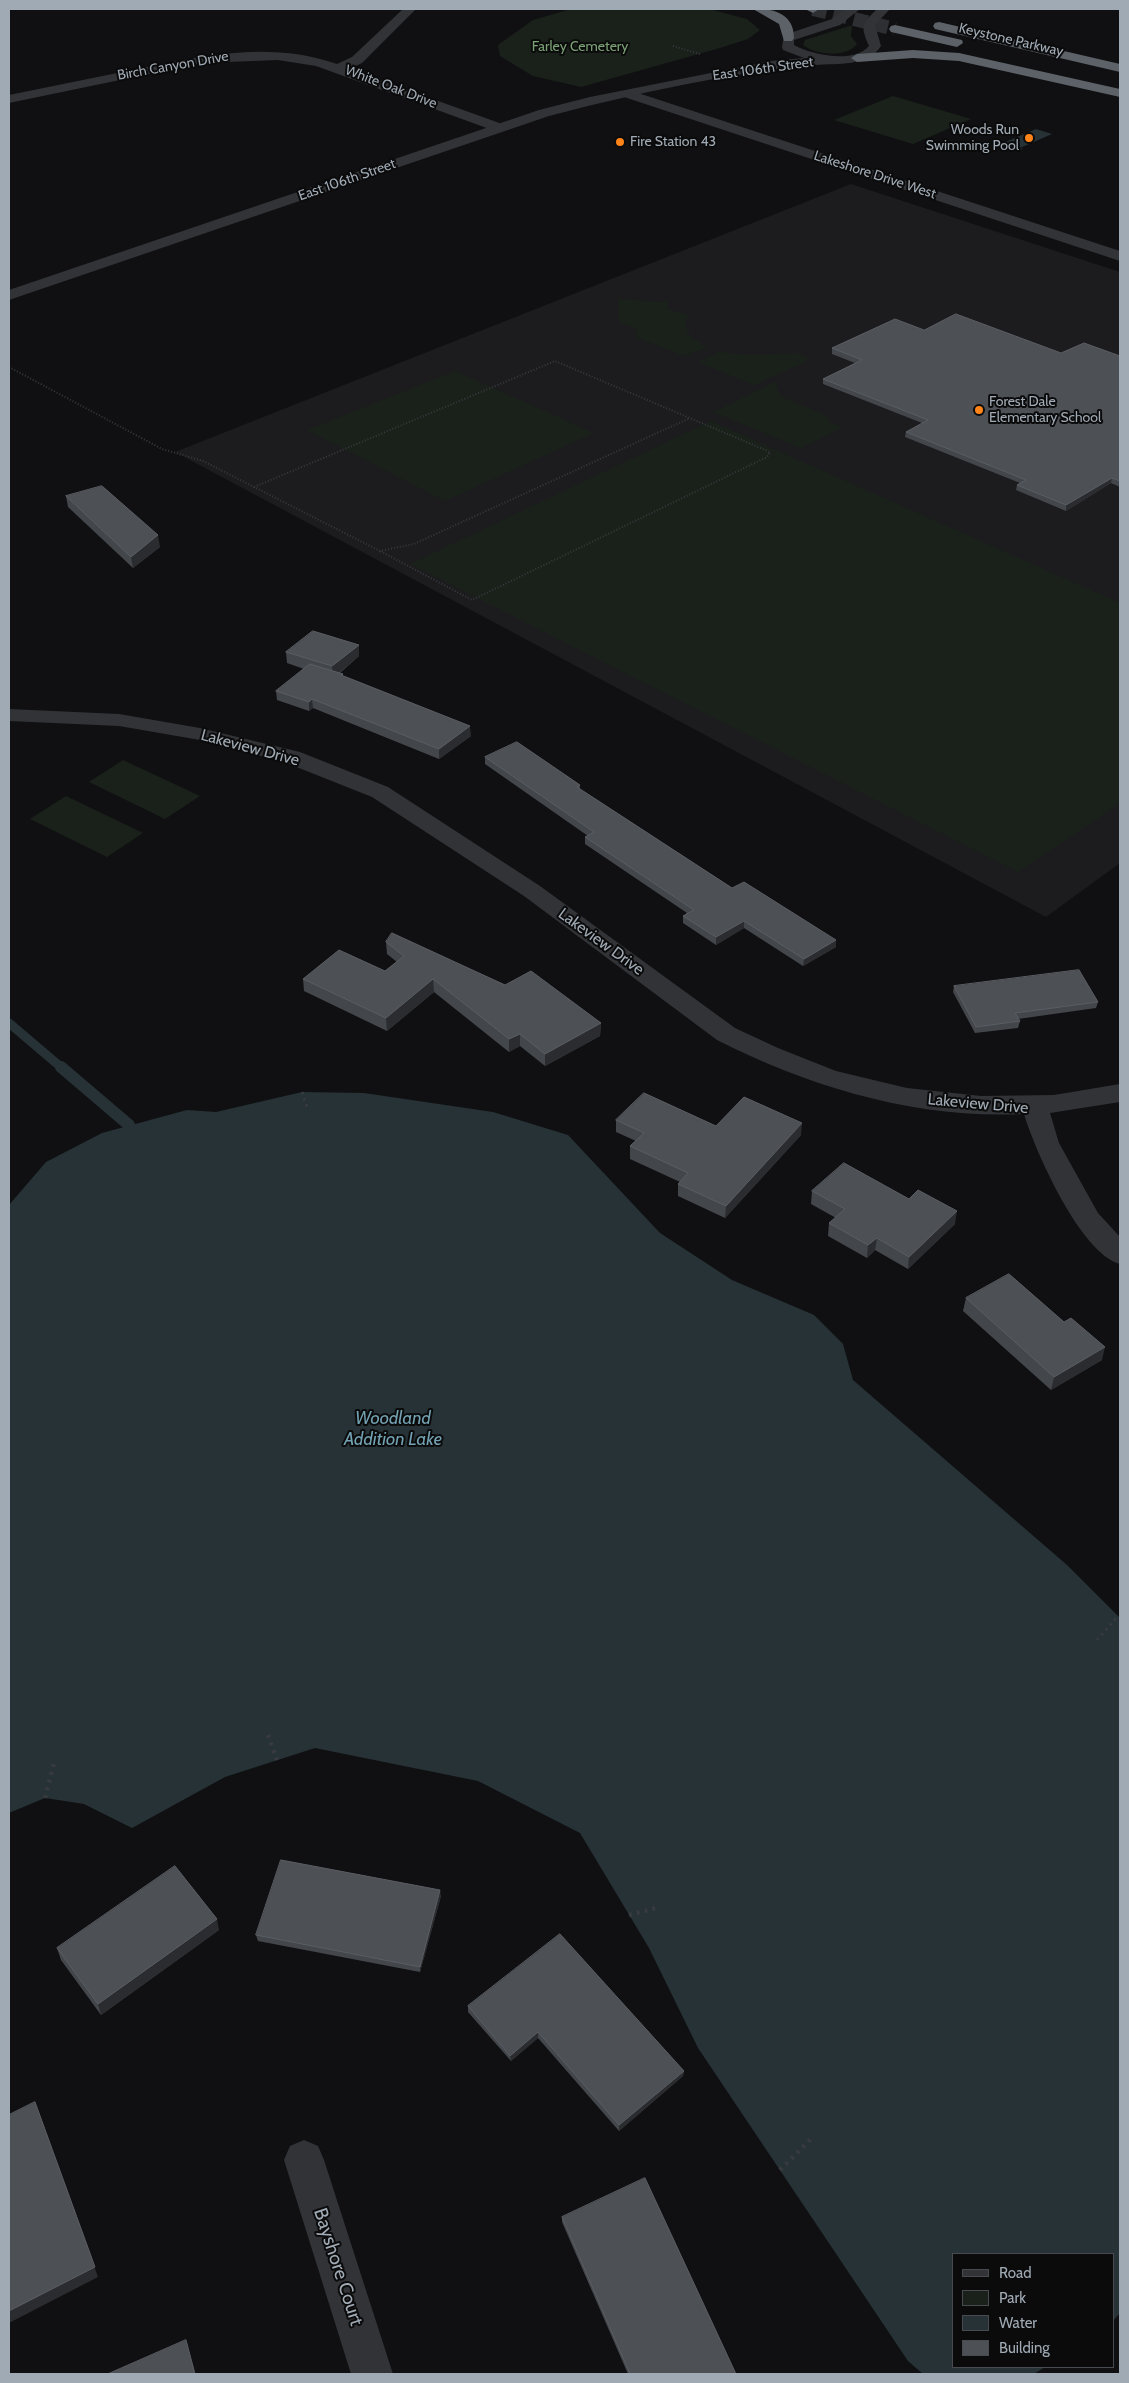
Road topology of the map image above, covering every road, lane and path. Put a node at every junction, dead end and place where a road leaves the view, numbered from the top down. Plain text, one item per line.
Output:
1 (410, 9) edge
2 (759, 9) edge
3 (854, 9) edge
4 (884, 9) edge
5 (947, 14) dead end
6 (910, 19) tunnel mouth
7 (895, 29) tunnel mouth
8 (784, 42) junction
9 (673, 46) dead end
10 (756, 54) dead end
11 (705, 56) dead end
12 (1120, 57) edge
13 (857, 58) junction
14 (837, 59) junction
15 (1120, 68) edge
16 (338, 69) junction
17 (689, 81) junction
18 (1120, 81) edge
19 (1120, 93) edge
20 (628, 94) junction
21 (9, 99) edge
22 (500, 128) junction
23 (1120, 256) edge
24 (9, 295) edge
25 (9, 368) edge
26 (690, 418) junction
27 (254, 487) junction
28 (380, 551) junction
29 (9, 715) edge
30 (302, 1092) dead end
31 (1120, 1093) edge
32 (1035, 1106) junction
33 (308, 1110) dead end
34 (1120, 1254) edge
35 (1118, 1616) dead end
36 (1097, 1640) dead end
37 (268, 1735) dead end
38 (277, 1760) dead end
39 (54, 1763) dead end
40 (45, 1798) dead end
41 (660, 1906) dead end
42 (629, 1915) dead end
43 (811, 2139) dead end
44 (304, 2160) dead end
45 (780, 2170) dead end
46 (372, 2374) edge

1 - 16 street, White Oak Drive
2 - 8 highway
3 - 8 street
4 - 13 street
5 - 12 highway
6 - 15 highway, Keystone Parkway
7 - 18 highway, Keystone Parkway
8 - 14 street
9 - 11 path
10 - 17 street, East 106th Street
13 - 14 street
13 - 19 highway
14 - 17 street, East 106th Street
16 - 21 street, Birch Canyon Drive
16 - 22 street, White Oak Drive
17 - 20 street, East 106th Street
20 - 22 street, East 106th Street
20 - 23 street, Lakeshore Drive West
22 - 24 street, East 106th Street
25 - 27 path
26 - 27 path
26 - 28 path
26 - 28 path
27 - 28 path
29 - 32 street, Lakeview Drive
30 - 33 path
31 - 32 street
32 - 34 street, Lakeview Drive
35 - 36 path
37 - 38 path
39 - 40 path
41 - 42 path
43 - 45 path
44 - 46 street, Bayshore Court

